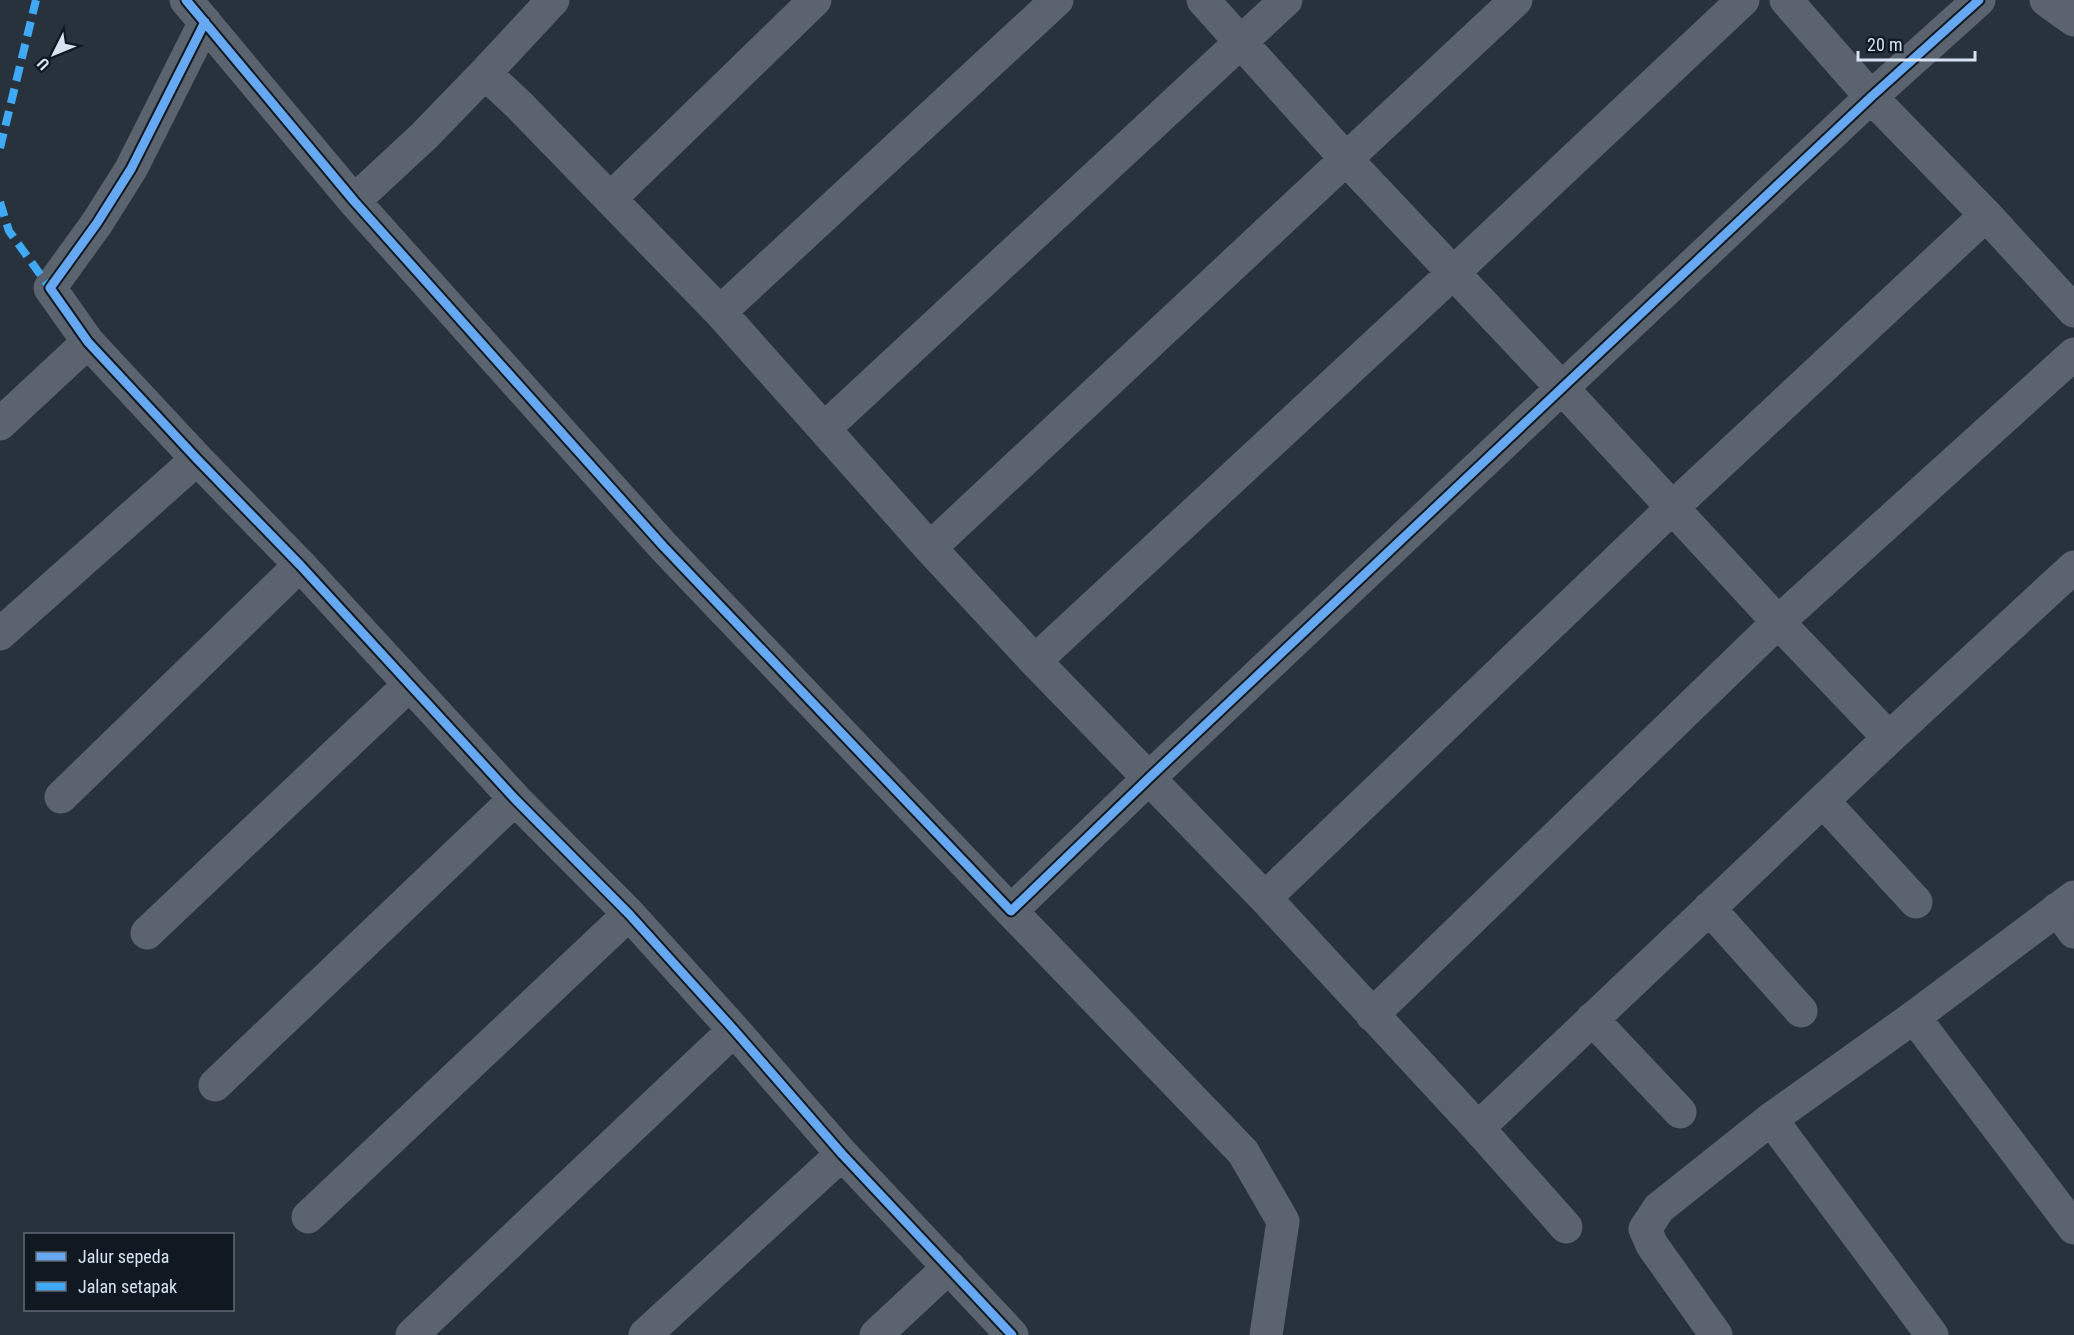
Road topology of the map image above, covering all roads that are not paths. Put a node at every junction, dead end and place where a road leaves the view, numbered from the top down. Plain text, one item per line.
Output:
1 (553, 0) edge
2 (815, 0) edge
3 (1057, 0) edge
4 (1203, 0) edge
5 (1286, 0) edge
6 (1516, 0) edge
7 (1743, 0) edge
8 (1786, 0) edge
9 (1978, 0) edge
10 (2046, 0) edge
11 (196, 11) edge
12 (2074, 20) edge
13 (1240, 43) junction
14 (485, 73) junction
15 (1871, 97) junction
16 (1346, 159) junction
17 (610, 199) junction
18 (354, 201) junction
19 (1986, 215) junction
20 (1453, 273) junction
21 (2074, 311) edge
22 (720, 312) junction
23 (88, 342) junction
24 (2074, 354) edge
25 (1562, 388) junction
26 (0, 424) edge
27 (825, 428) junction
28 (197, 459) junction
29 (1672, 508) junction
30 (930, 548) junction
31 (300, 565) junction
32 (2074, 567) edge
33 (1778, 622) junction
34 (0, 634) edge
35 (1035, 661) junction
36 (409, 685) junction
37 (1889, 738) junction
38 (1149, 778) junction
39 (61, 797) dead end
40 (515, 799) junction
41 (1823, 801) junction
42 (1265, 898) junction
43 (1916, 902) dead end
44 (1709, 908) junction
45 (1011, 911) junction
46 (2068, 912) edge
47 (629, 914) junction
48 (147, 933) dead end
49 (1801, 1011) dead end
50 (1372, 1015) junction
51 (1914, 1017) junction
52 (1592, 1019) junction
53 (734, 1029) junction
54 (215, 1085) dead end
55 (1680, 1112) dead end
56 (1771, 1119) junction
57 (1478, 1128) junction
58 (842, 1154) junction
59 (308, 1217) dead end
60 (1566, 1227) dead end
61 (2074, 1228) edge
62 (949, 1267) junction
63 (412, 1335) edge
64 (645, 1335) edge
65 (876, 1335) edge
66 (1012, 1335) edge
67 (1266, 1335) edge
68 (1716, 1335) edge
69 (1932, 1335) edge

1 - 14 street
2 - 17 street
3 - 22 street
4 - 13 street
5 - 13 street
6 - 16 street
7 - 20 street
8 - 15 street
9 - 15 street
10 - 12 street
11 - 18 street
11 - 23 street
13 - 16 street
13 - 27 street
14 - 17 street
14 - 18 street
15 - 19 street
15 - 25 street
16 - 20 street
16 - 30 street
17 - 22 street
18 - 45 street
19 - 21 street
19 - 29 street
20 - 25 street
20 - 35 street
22 - 27 street
23 - 26 street
23 - 28 street
24 - 33 street
25 - 29 street
25 - 38 street
27 - 30 street
28 - 31 street
28 - 34 street
29 - 33 street
29 - 42 street
30 - 35 street
31 - 36 street
31 - 39 street
32 - 37 street
33 - 37 street
33 - 50 street
35 - 38 street
36 - 40 street
36 - 48 street
37 - 41 street
38 - 42 street
38 - 45 street
40 - 47 street
40 - 54 street
41 - 43 street
41 - 44 street
42 - 50 street
44 - 49 street
44 - 52 street
45 - 67 street
46 - 51 street
47 - 53 street
47 - 59 street
50 - 57 street
51 - 56 street
51 - 61 street
52 - 55 street
52 - 57 street
53 - 58 street
53 - 63 street
56 - 68 street
56 - 69 street
57 - 60 street
58 - 62 street
58 - 64 street
62 - 65 street
62 - 66 street

